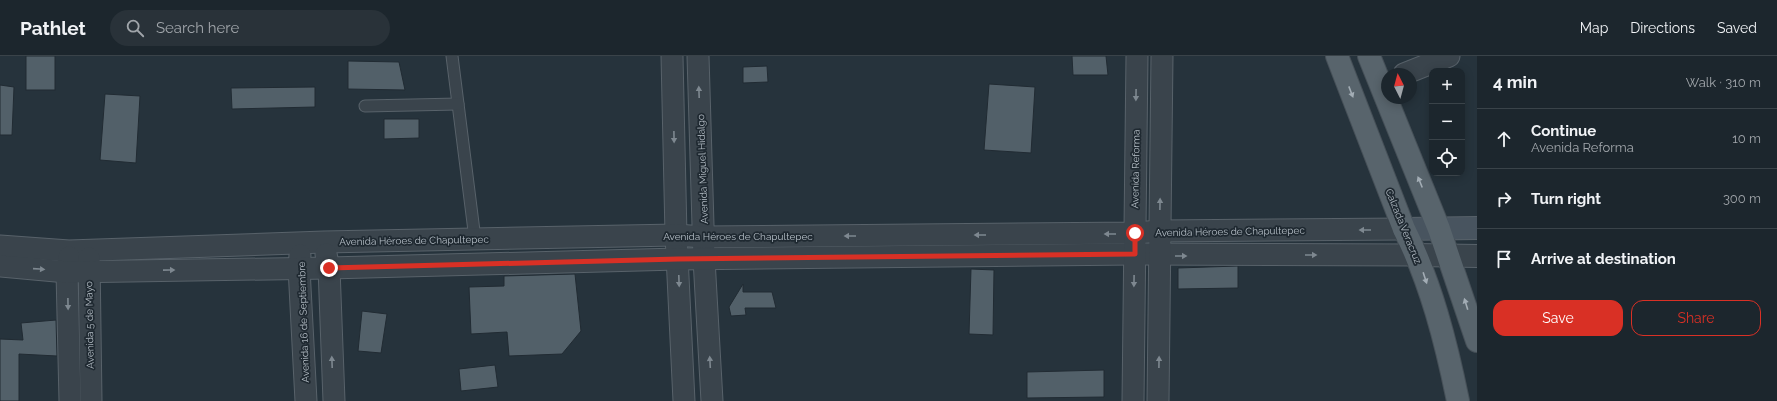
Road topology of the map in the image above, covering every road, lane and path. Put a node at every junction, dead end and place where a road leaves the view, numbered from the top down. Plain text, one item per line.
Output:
1 (452, 56) edge
2 (672, 56) edge
3 (698, 56) edge
4 (1137, 56) edge
5 (1162, 56) edge
6 (1337, 56) edge
7 (1369, 56) edge
8 (1449, 56) edge
9 (1417, 69) edge
10 (1381, 78) edge
11 (458, 104) junction
12 (1391, 104) edge
13 (364, 106) dead end
14 (1477, 228) edge
15 (1404, 229) junction
16 (1439, 229) junction
17 (1160, 231) junction
18 (1135, 233) junction
19 (676, 235) junction
20 (704, 237) junction
21 (475, 239) junction
22 (324, 242) junction
23 (301, 243) junction
24 (0, 246) edge
25 (79, 250) junction
26 (1135, 254) junction
27 (1417, 255) junction
28 (1160, 256) junction
29 (1449, 256) junction
30 (1477, 256) edge
31 (678, 259) junction
32 (704, 259) junction
33 (476, 264) junction
34 (0, 266) edge
35 (300, 268) junction
36 (329, 268) junction
37 (88, 271) junction
38 (68, 272) junction
39 (1477, 341) edge
40 (70, 401) edge
41 (91, 401) edge
42 (306, 401) edge
43 (334, 401) edge
44 (684, 401) edge
45 (712, 401) edge
46 (1133, 401) edge
47 (1158, 401) edge
48 (1458, 401) edge

1 - 11 lane
2 -> 19 street
20 -> 3 street, Avenida Miguel Hidalgo
4 -> 18 street, Avenida Reforma
17 -> 5 street
6 -> 15 main road, Calzada Veracruz
7 - 10 main road
8 - 9 street
11 - 13 lane
11 - 21 lane
16 -> 12 main road
14 - 16 main road, Avenida Héroes de Chapultepec
15 - 16 main road, Avenida Héroes de Chapultepec
15 -> 17 street, Avenida Héroes de Chapultepec
15 - 27 main road, Calzada Veracruz
16 - 29 main road
17 - 18 street, Avenida Héroes de Chapultepec
17 - 28 street
18 -> 20 street, Avenida Héroes de Chapultepec
18 - 26 street, Avenida Reforma
19 - 20 street, Avenida Héroes de Chapultepec
19 - 21 street, Avenida Héroes de Chapultepec
19 - 31 street
20 - 32 street, Avenida Miguel Hidalgo
21 - 22 street, Avenida Héroes de Chapultepec
21 - 33 street
22 - 23 street, Avenida Héroes de Chapultepec
22 - 36 street
23 - 25 street, Avenida Héroes de Chapultepec
23 - 35 street, Avenida 16 de Septiembre
24 - 25 street, Avenida Héroes de Chapultepec
25 - 37 street, Avenida 5 de Mayo
25 - 38 street, Avenida 5 de Mayo
26 - 28 street
26 - 32 street
26 -> 46 street, Avenida Reforma
28 -> 27 street
27 - 29 street
27 -> 48 main road, Calzada Veracruz
47 -> 28 street
29 - 30 street
39 -> 29 main road
31 - 32 street
31 - 33 street
31 -> 44 street
45 -> 32 street, Avenida Miguel Hidalgo
33 - 36 street
34 -> 38 street
35 - 36 street
37 -> 35 street
35 - 42 street, Avenida 16 de Septiembre
43 -> 36 street
37 - 38 street
37 - 41 street, Avenida 5 de Mayo
38 -> 40 street, Avenida 5 de Mayo

